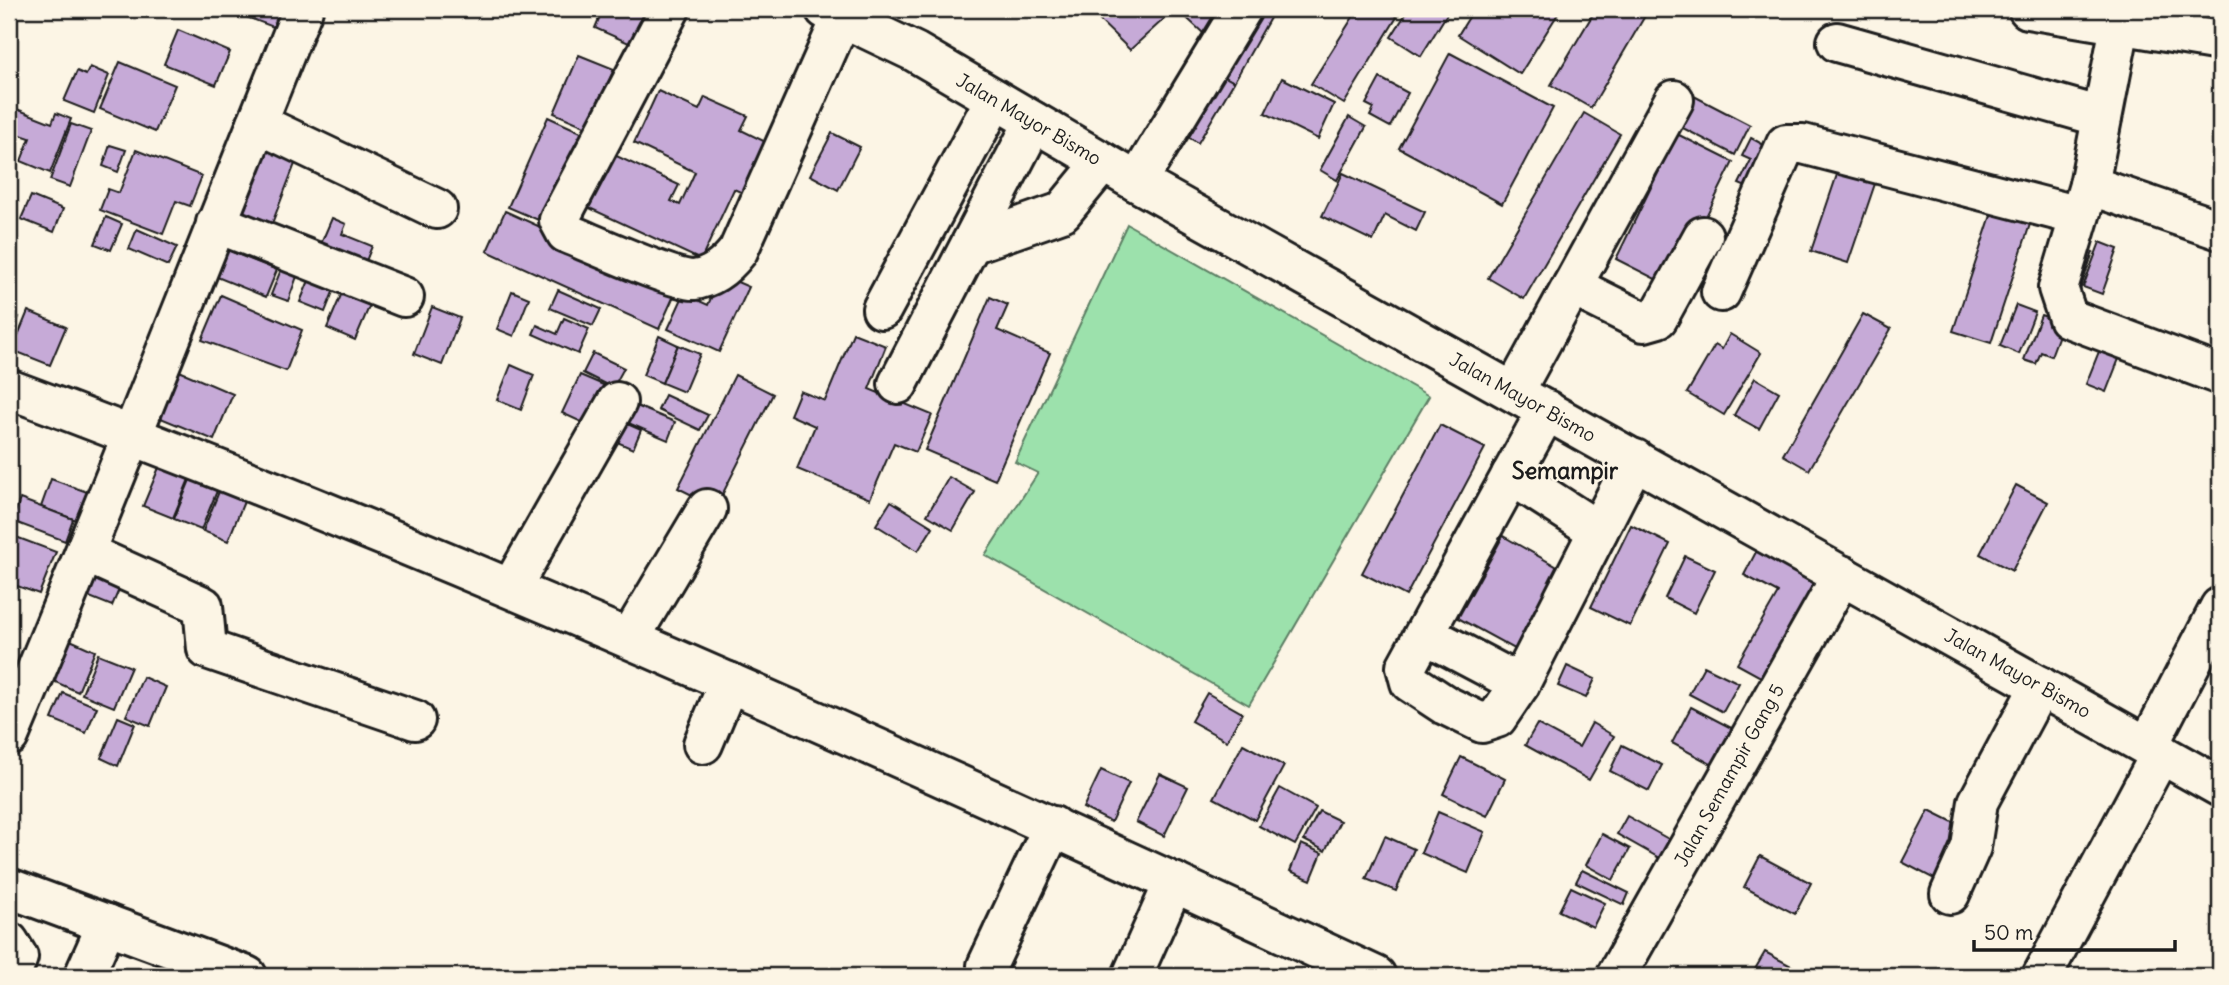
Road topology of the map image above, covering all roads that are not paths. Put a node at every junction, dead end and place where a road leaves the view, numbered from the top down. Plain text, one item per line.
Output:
1 (303, 9) edge
2 (670, 9) edge
3 (1242, 9) edge
4 (2028, 9) edge
5 (833, 13) edge
6 (2120, 26) junction
7 (2220, 41) edge
8 (1838, 42) dead end
9 (995, 99) junction
10 (1674, 100) dead end
11 (2102, 117) junction
12 (1034, 122) junction
13 (257, 123) junction
14 (1103, 162) junction
15 (1137, 182) junction
16 (2084, 200) junction
17 (436, 209) dead end
18 (216, 223) junction
19 (2220, 230) edge
20 (1703, 236) dead end
21 (971, 244) junction
22 (1572, 286) junction
23 (1721, 292) dead end
24 (404, 297) dead end
25 (882, 309) dead end
26 (2220, 374) edge
27 (898, 384) dead end
28 (9, 390) edge
29 (1514, 392) junction
30 (617, 402) dead end
31 (1547, 410) junction
32 (130, 434) junction
33 (1635, 459) junction
34 (1511, 475) junction
35 (707, 509) dead end
36 (1598, 531) junction
37 (86, 553) junction
38 (1842, 575) junction
39 (511, 588) junction
40 (2220, 607) edge
41 (1425, 634) junction
42 (630, 638) junction
43 (729, 682) junction
44 (1520, 684) junction
45 (2040, 686) junction
46 (415, 720) dead end
47 (9, 736) edge
48 (703, 744) dead end
49 (2154, 750) junction
50 (2220, 787) edge
51 (1053, 826) junction
52 (1174, 882) junction
53 (9, 888) edge
54 (1950, 894) dead end
55 (107, 924) junction
56 (9, 942) edge
57 (987, 966) dead end
58 (228, 973) edge
59 (11, 976) edge
60 (84, 976) edge
61 (1132, 976) edge
62 (1376, 976) edge
63 (1615, 976) edge
64 (2042, 976) edge

1 - 13 street
2 - 5 street
3 - 15 street
4 - 6 street
5 - 9 street, Jalan Mayor Bismo
6 - 7 street
6 - 11 street
8 - 11 street
9 - 12 street, Jalan Mayor Bismo
9 - 25 street
10 - 22 street
11 - 16 street
12 - 14 street, Jalan Mayor Bismo
12 - 21 street
13 - 17 street
13 - 18 street
14 - 15 street, Jalan Mayor Bismo
14 - 21 street
15 - 29 street, Jalan Mayor Bismo
16 - 19 street
16 - 23 street
16 - 26 street
18 - 24 street
18 - 32 street
20 - 22 street
21 - 27 street
22 - 29 street
28 - 32 street
29 - 31 street, Jalan Mayor Bismo
30 - 39 street
31 - 33 street, Jalan Mayor Bismo
31 - 34 street
32 - 37 street
32 - 39 street
33 - 36 street
33 - 38 street, Jalan Mayor Bismo
34 - 36 street
34 - 41 street
35 - 42 street
36 - 44 street
37 - 46 street
37 - 47 street
38 - 45 street, Jalan Mayor Bismo
38 - 63 street, Jalan Semampir Gang 5
39 - 42 street
40 - 49 street
41 - 44 street
41 - 44 street
42 - 43 street
43 - 48 street
43 - 51 street
45 - 49 street, Jalan Mayor Bismo
45 - 54 street
49 - 50 street, Jalan Mayor Bismo
49 - 64 street
51 - 52 street
51 - 57 street
52 - 61 street
52 - 62 street
53 - 55 street
55 - 58 street
55 - 60 street
56 - 59 street

